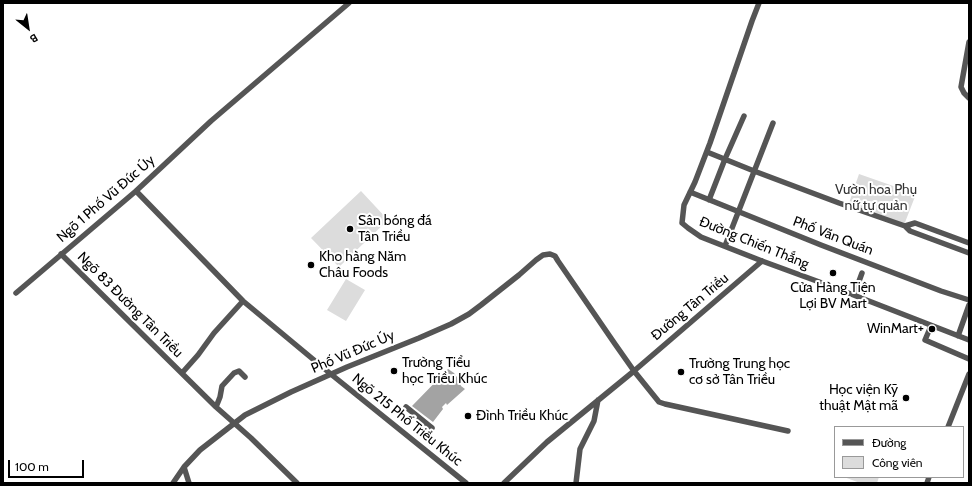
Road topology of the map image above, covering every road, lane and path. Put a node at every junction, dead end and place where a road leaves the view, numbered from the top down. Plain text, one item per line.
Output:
1 (349, 3) edge
2 (759, 3) edge
3 (969, 42) edge
4 (969, 98) edge
5 (744, 116) dead end
6 (773, 123) dead end
7 (707, 152) junction
8 (725, 159) junction
9 (754, 171) junction
10 (136, 191) junction
11 (690, 192) junction
12 (709, 200) junction
13 (738, 212) junction
14 (905, 226) junction
15 (969, 243) edge
16 (725, 246) junction
17 (62, 254) junction
18 (969, 254) edge
19 (762, 261) junction
20 (862, 273) dead end
21 (16, 293) dead end
22 (854, 295) junction
23 (969, 300) edge
24 (243, 301) junction
25 (969, 304) edge
26 (931, 326) junction
27 (958, 336) junction
28 (969, 340) edge
29 (969, 359) edge
30 (634, 371) junction
31 (182, 373) junction
32 (332, 374) junction
33 (969, 374) edge
34 (245, 377) dead end
35 (598, 400) junction
36 (216, 406) junction
37 (406, 407) dead end
38 (234, 423) junction
39 (948, 426) edge
40 (432, 428) dead end
41 (788, 431) dead end
42 (184, 467) junction
43 (173, 483) edge
44 (189, 483) edge
45 (297, 483) edge
46 (466, 483) edge
47 (504, 483) edge
48 (576, 483) edge

1 - 10 street, Ngõ 1 Phố Vũ Đức Úy
2 - 7 street, Đường Chiến Thắng
3 - 4 street
5 - 8 street
6 - 9 street
7 - 8 street
7 - 11 street, Đường Chiến Thắng
8 - 9 street
8 - 12 street
9 - 13 street
9 - 14 street
10 - 17 street, Ngõ 1 Phố Vũ Đức Úy
10 - 24 street, Ngõ 215 Phố Triều Khúc
11 - 12 street, Phố Văn Quán
11 - 16 street, Đường Chiến Thắng
12 - 13 street, Phố Văn Quán
13 - 16 street
13 - 23 street, Phố Văn Quán
14 - 15 street
14 - 18 street
16 - 19 street, Đường Chiến Thắng
17 - 21 street, Ngõ 1 Phố Vũ Đức Úy
17 - 31 street, Ngõ 83 Đường Tân Triều
19 - 22 street, Đường Chiến Thắng
19 - 30 street, Đường Tân Triều
20 - 22 street
22 - 26 street, Đường Chiến Thắng
24 - 31 street, Ngõ 83 Đường Tân Triều
24 - 32 street, Ngõ 215 Phố Triều Khúc
25 - 27 street
26 - 27 street, Đường Chiến Thắng
26 - 29 street
27 - 28 street, Đường Chiến Thắng
30 - 32 street, Phố Vũ Đức Úy
30 - 35 street, Đường Tân Triều
30 - 41 street
31 - 36 street, Ngõ 83 Đường Tân Triều
32 - 38 street, Phố Vũ Đức Úy
32 - 46 street, Ngõ 215 Phố Triều Khúc
33 - 39 street
34 - 36 street
35 - 47 street, Đường Tân Triều
35 - 48 street
36 - 38 street, Ngõ 83 Đường Tân Triều
37 - 40 street
38 - 42 street, Phố Vũ Đức Úy
38 - 45 street, Ngõ 83 Đường Tân Triều
42 - 43 street, Phố Vũ Đức Úy
42 - 44 street

